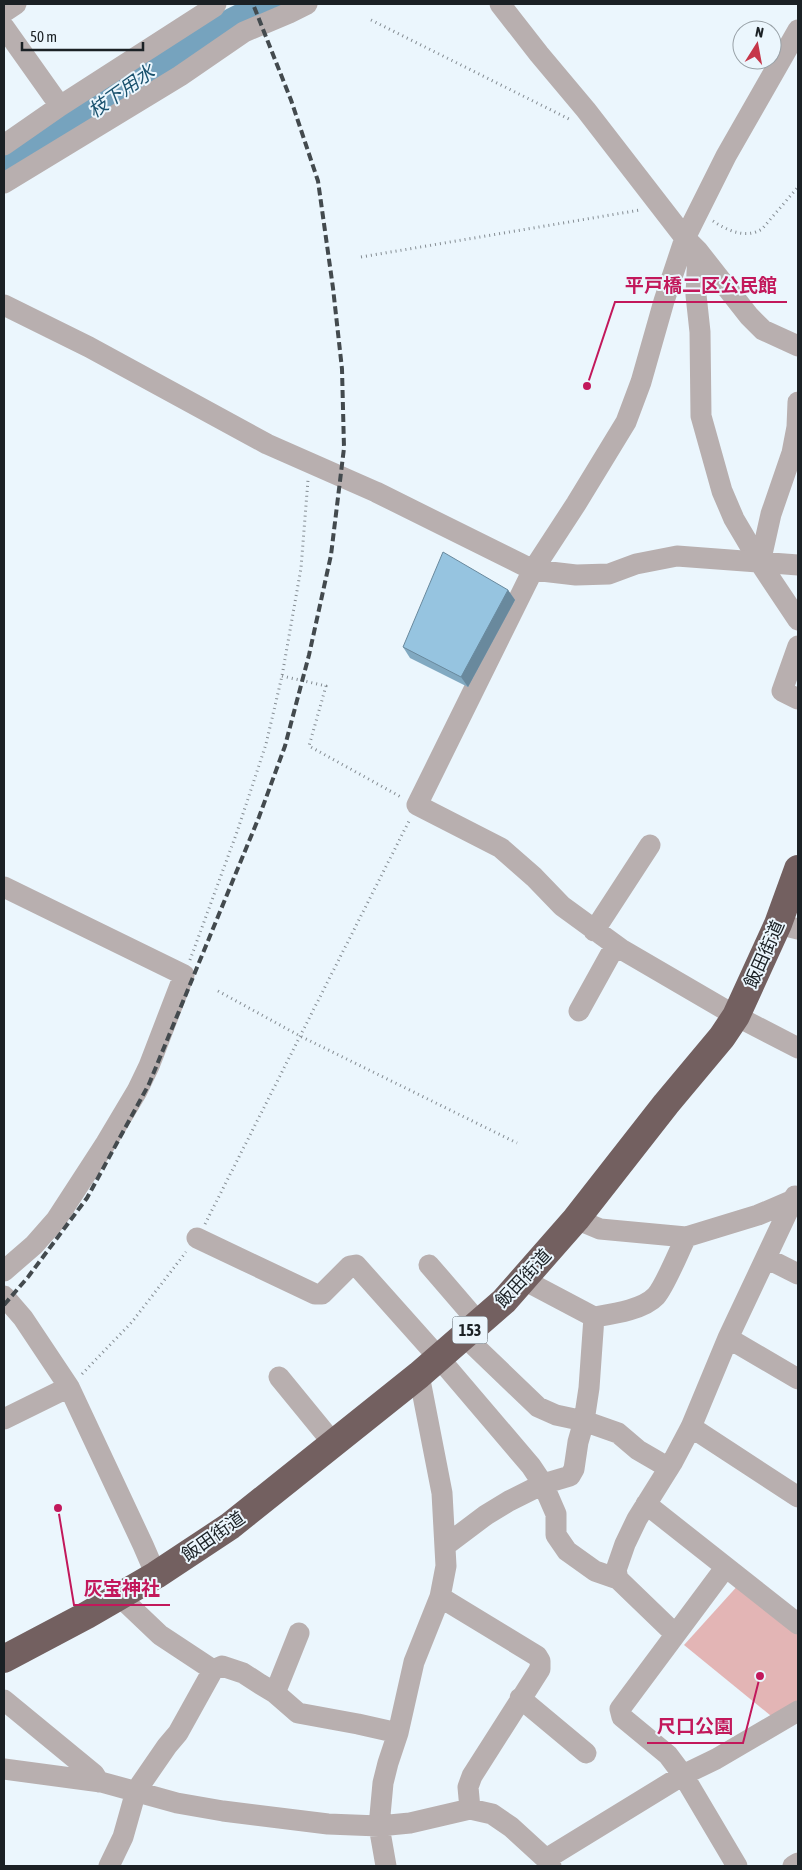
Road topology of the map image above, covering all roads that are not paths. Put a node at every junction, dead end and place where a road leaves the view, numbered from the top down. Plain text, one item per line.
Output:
1 (16, 4) edge
2 (216, 4) edge
3 (307, 4) edge
4 (500, 4) edge
5 (4, 12) edge
6 (4, 27) edge
7 (798, 30) edge
8 (60, 106) junction
9 (4, 145) edge
10 (4, 183) edge
11 (692, 245) junction
12 (4, 305) edge
13 (798, 346) edge
14 (798, 402) edge
15 (760, 563) junction
16 (798, 565) edge
17 (533, 570) junction
18 (798, 620) edge
19 (798, 646) edge
20 (798, 698) edge
21 (650, 845) dead end
22 (798, 851) edge
23 (795, 875) edge
24 (4, 887) edge
25 (788, 927) edge
26 (594, 931) junction
27 (615, 946) junction
28 (579, 1012) dead end
29 (736, 1016) junction
30 (798, 1048) edge
31 (795, 1196) edge
32 (576, 1219) junction
33 (686, 1237) junction
34 (197, 1238) dead end
35 (766, 1258) junction
36 (429, 1265) dead end
37 (4, 1271) edge
38 (798, 1274) edge
39 (524, 1280) junction
40 (4, 1296) edge
41 (594, 1316) junction
42 (471, 1329) junction
43 (728, 1338) junction
44 (429, 1366) junction
45 (279, 1377) dead end
46 (798, 1379) edge
47 (69, 1387) junction
48 (4, 1419) edge
49 (584, 1421) junction
50 (691, 1427) junction
51 (333, 1443) junction
52 (669, 1468) junction
53 (543, 1484) junction
54 (798, 1497) edge
55 (646, 1504) junction
56 (446, 1545) junction
57 (725, 1568) junction
58 (156, 1575) junction
59 (618, 1579) junction
60 (119, 1596) junction
61 (440, 1597) junction
62 (798, 1624) edge
63 (298, 1633) dead end
64 (675, 1634) junction
65 (4, 1659) edge
66 (214, 1670) junction
67 (275, 1693) junction
68 (520, 1698) junction
69 (4, 1700) edge
70 (798, 1711) edge
71 (398, 1733) junction
72 (586, 1753) dead end
73 (4, 1770) edge
74 (683, 1775) junction
75 (99, 1782) junction
76 (136, 1791) junction
77 (470, 1809) junction
78 (379, 1826) junction
79 (548, 1863) edge
80 (798, 1863) edge
81 (109, 1866) edge
82 (386, 1866) edge
83 (737, 1866) edge
84 (793, 1866) edge

1 - 5 street
2 - 8 street
3 - 10 street
4 - 11 street
6 - 8 street
7 - 11 street
8 - 9 street
11 - 13 street
11 - 15 street
11 - 17 street
12 - 17 street
14 - 15 street
15 - 16 street
15 - 17 street
15 - 18 street
17 - 26 street
19 - 20 street
21 - 26 street
22 - 23 street
23 - 25 highway, 飯田街道 / 153
24 - 37 street
25 - 29 highway, 飯田街道 / 153
26 - 27 street
27 - 28 street
27 - 29 street
29 - 30 street
29 - 32 highway, 飯田街道 / 153
31 - 33 street
31 - 35 street
32 - 33 street
32 - 39 highway, 飯田街道 / 153
33 - 41 street
34 - 44 street
35 - 38 street
35 - 43 street
36 - 42 street
39 - 41 street
39 - 42 highway, 飯田街道 / 153
40 - 47 street
41 - 49 street
42 - 44 highway, 飯田街道 / 153
42 - 49 street
43 - 46 street
43 - 50 street
44 - 51 highway, 飯田街道 / 153
44 - 53 street
44 - 56 street
45 - 51 street
47 - 48 street
47 - 58 street
49 - 52 street
49 - 53 street
50 - 52 street
50 - 54 street
51 - 58 highway, 飯田街道 / 153
52 - 55 street
53 - 56 street
53 - 59 street
55 - 57 street
55 - 59 street
56 - 61 street
57 - 62 street
57 - 64 street
58 - 60 highway, 飯田街道 / 153
59 - 64 street
60 - 65 highway, 飯田街道 / 153
60 - 66 street
61 - 68 street
61 - 71 street
63 - 67 street
64 - 74 street
66 - 67 street
66 - 76 street
67 - 71 street
68 - 72 street
68 - 77 street
69 - 75 street
70 - 74 street
71 - 78 street
73 - 75 street
74 - 79 street
74 - 83 street
75 - 76 street
76 - 78 street
76 - 81 street
77 - 78 street
77 - 79 street
78 - 82 street
80 - 84 street

